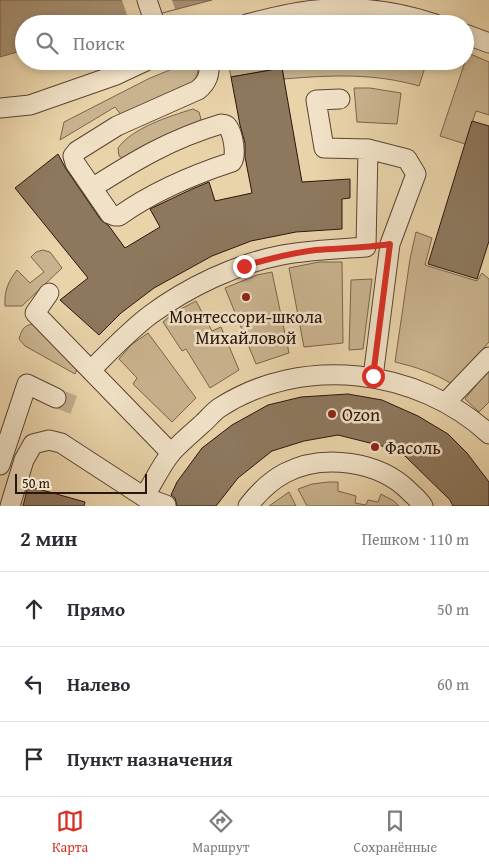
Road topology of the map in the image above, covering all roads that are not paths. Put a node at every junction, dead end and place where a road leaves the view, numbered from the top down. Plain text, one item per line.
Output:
1 (284, 15) edge
2 (402, 15) edge
3 (474, 37) edge
4 (489, 43) edge
5 (127, 70) edge
6 (209, 70) edge
7 (340, 99) dead end
8 (0, 108) edge
9 (368, 149) junction
10 (92, 188) junction
11 (390, 244) junction
12 (366, 247) junction
13 (49, 293) dead end
14 (489, 357) edge
15 (91, 370) junction
16 (373, 376) junction
17 (56, 398) tunnel mouth
18 (446, 402) junction
19 (489, 434) edge
20 (171, 453) junction
21 (0, 465) edge
22 (144, 497) junction
23 (166, 505) edge
24 (10, 506) edge
25 (248, 506) edge
26 (422, 506) edge

1 - 2 street
3 - 4 street
5 - 8 street
6 - 10 street
7 - 9 street
9 - 11 street
9 - 12 street
10 - 10 street
11 - 12 street
11 - 16 street
12 - 15 street
13 - 15 street
14 - 18 street
15 - 20 street
16 - 18 street
16 - 20 street
17 - 21 street
18 - 19 street
20 - 22 street
22 - 23 street
22 - 24 street
25 - 26 street

